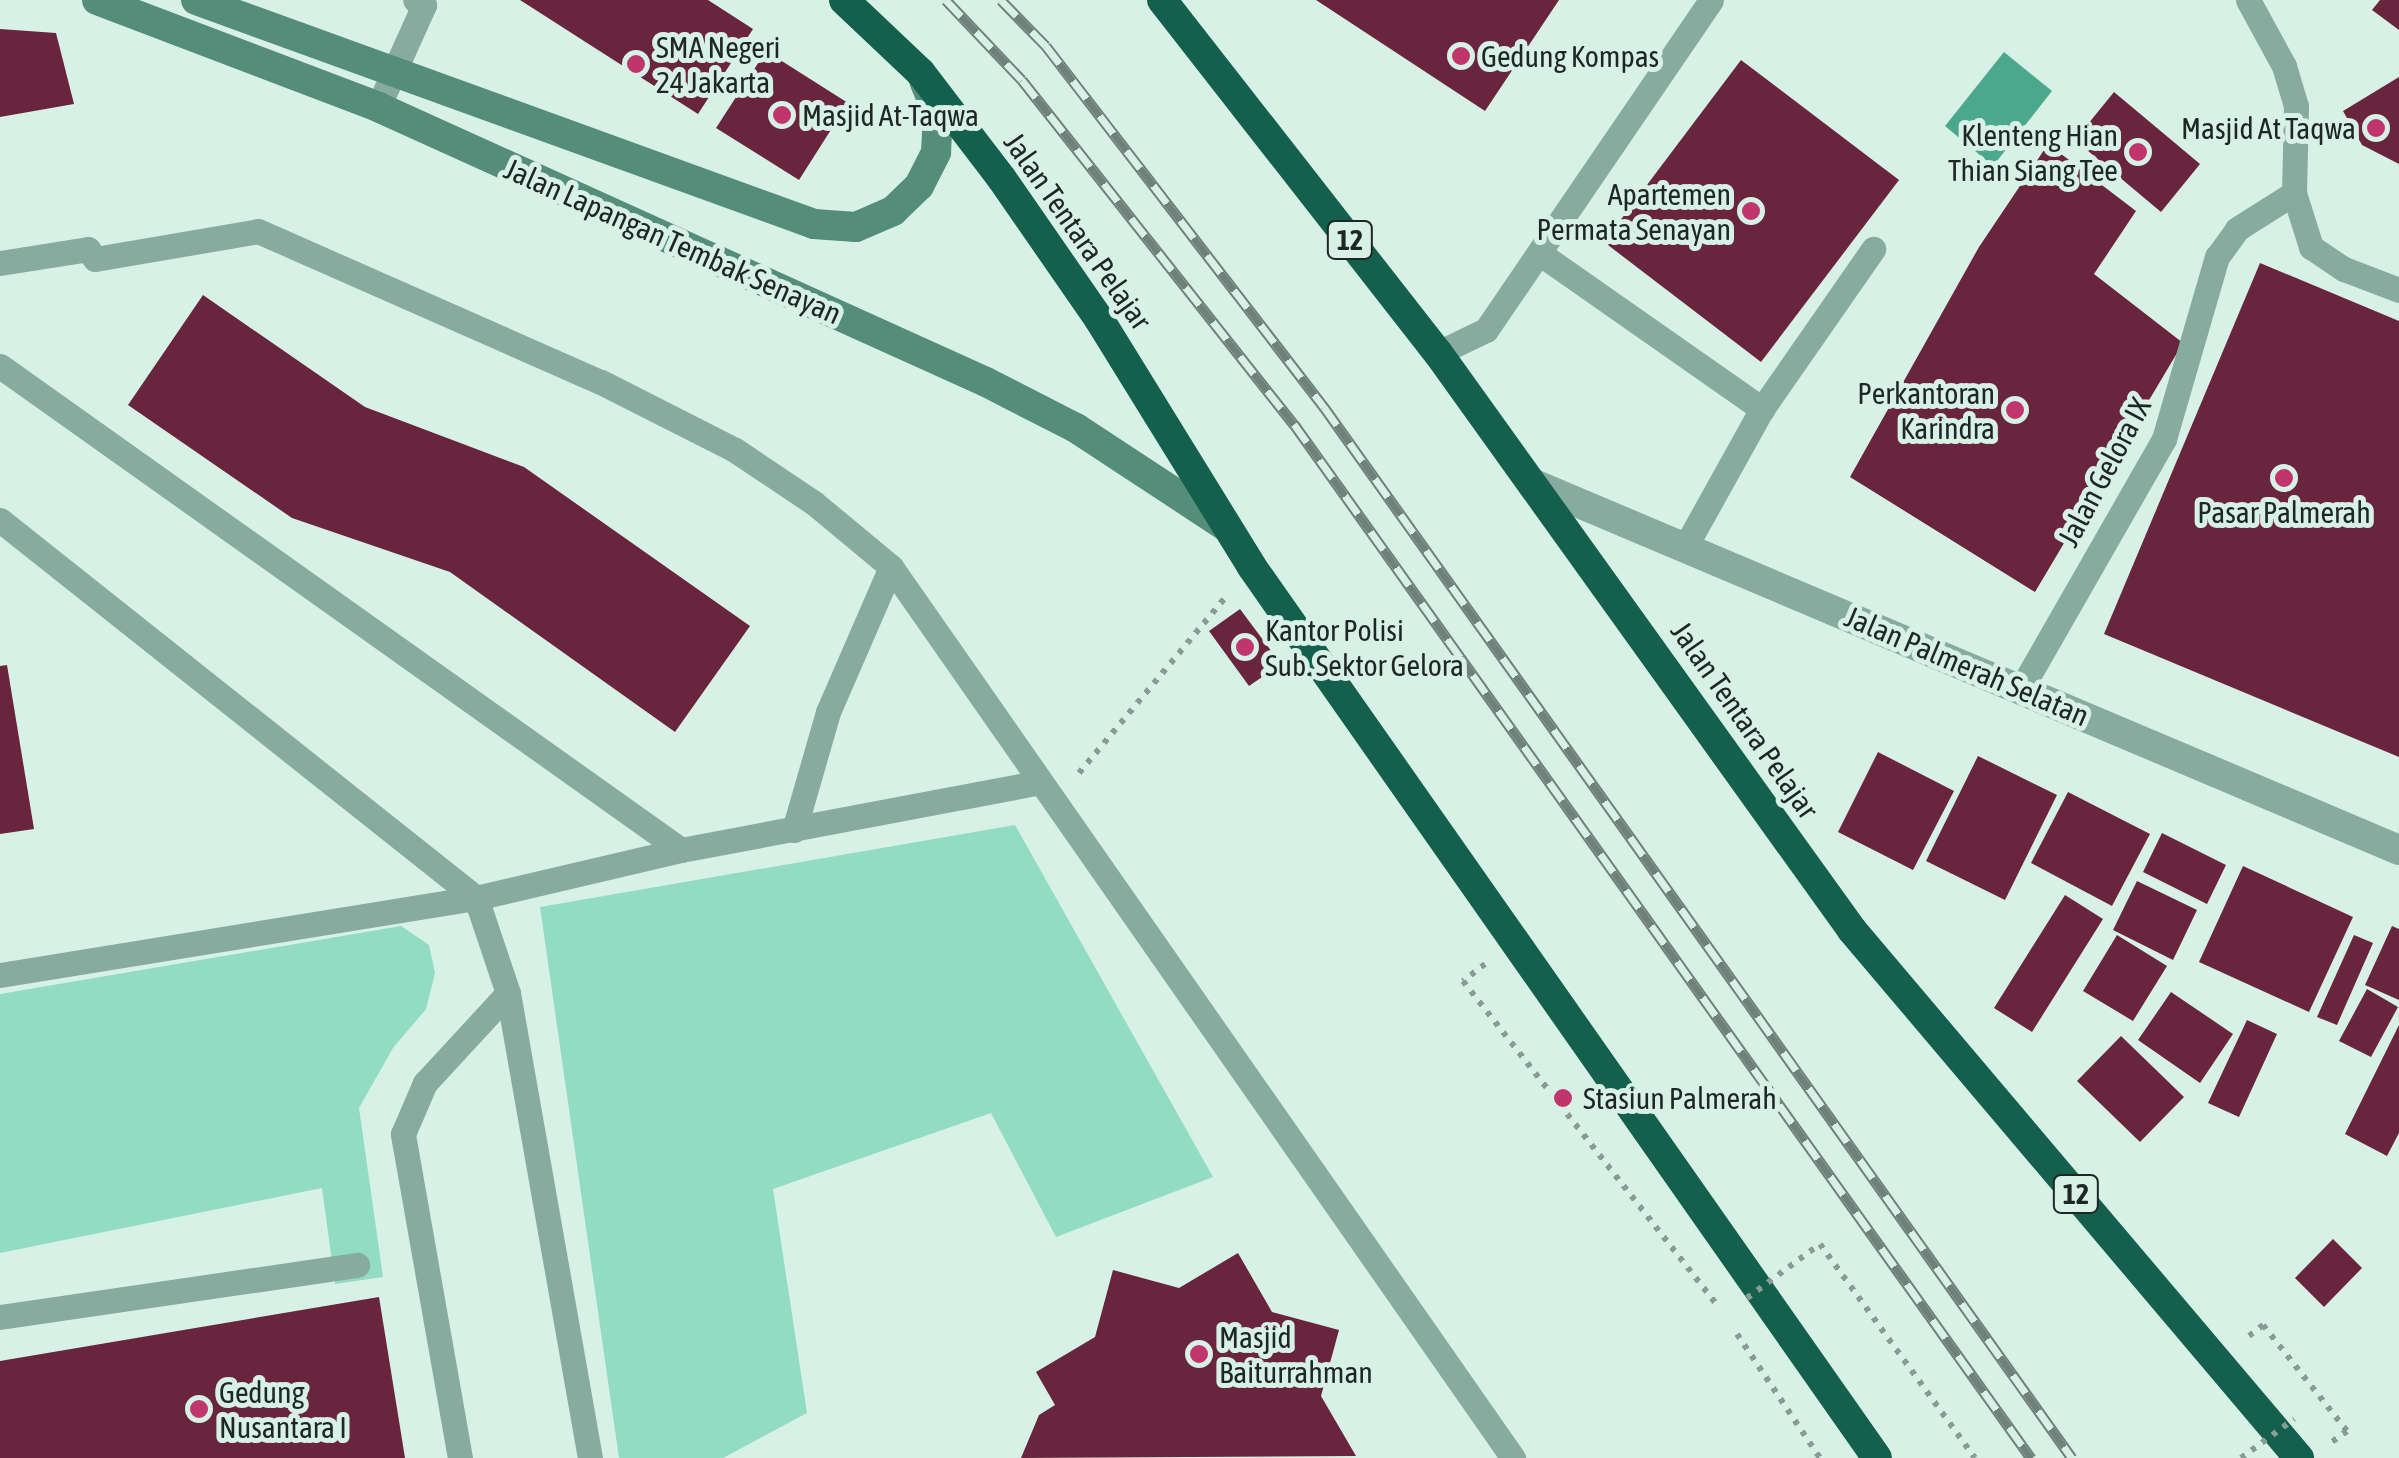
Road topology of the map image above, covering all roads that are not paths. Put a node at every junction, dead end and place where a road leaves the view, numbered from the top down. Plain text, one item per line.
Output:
1 (97, 0) edge
2 (415, 0) edge
3 (844, 0) edge
4 (1162, 0) edge
5 (1711, 0) edge
6 (2248, 0) edge
7 (202, 1) edge
8 (153, 10) edge
9 (186, 34) junction
10 (393, 73) junction
11 (921, 73) junction
12 (378, 107) junction
13 (2294, 194) junction
14 (1873, 249) dead end
15 (1542, 255) junction
16 (0, 263) edge
17 (2399, 290) edge
18 (1438, 352) junction
19 (0, 366) edge
20 (1762, 409) junction
21 (1534, 484) junction
22 (0, 520) edge
23 (1227, 527) junction
24 (1684, 549) junction
25 (891, 567) junction
26 (2022, 686) junction
27 (1047, 792) junction
28 (794, 830) junction
29 (681, 850) junction
30 (2399, 850) edge
31 (476, 898) junction
32 (0, 975) edge
33 (508, 993) junction
34 (357, 1265) dead end
35 (0, 1317) edge
36 (2311, 1454) edge
37 (460, 1458) edge
38 (590, 1458) edge
39 (1513, 1458) edge
40 (1878, 1458) edge

1 - 8 main road, Jalan Lapangan Tembak Senayan
2 - 10 lane
3 - 11 highway, Jalan Tentara Pelajar
4 - 18 highway, Jalan Tentara Pelajar / 12
5 - 15 lane
6 - 13 lane
7 - 9 lane
7 - 10 main road, Jalan Lapangan Tembak Senayan
8 - 9 main road, Jalan Lapangan Tembak Senayan
9 - 12 main road, Jalan Lapangan Tembak Senayan
10 - 11 main road, Jalan Lapangan Tembak Senayan
10 - 12 lane
11 - 23 highway, Jalan Tentara Pelajar
12 - 23 main road, Jalan Lapangan Tembak Senayan
13 - 17 lane
13 - 26 lane, Jalan Gelora IX
14 - 20 lane
15 - 18 lane
15 - 20 lane
16 - 25 lane
18 - 21 highway, Jalan Tentara Pelajar / 12
19 - 29 lane
20 - 24 lane
21 - 24 street, Jalan Palmerah Selatan
21 - 36 highway, Jalan Tentara Pelajar / 12
22 - 31 lane
23 - 40 highway, Jalan Tentara Pelajar
24 - 26 street, Jalan Palmerah Selatan
25 - 27 lane
25 - 28 lane
26 - 30 street, Jalan Palmerah Selatan
27 - 28 lane
27 - 39 lane
28 - 29 lane
29 - 31 lane
31 - 32 lane
31 - 33 lane
33 - 37 lane
33 - 38 lane
34 - 35 lane

